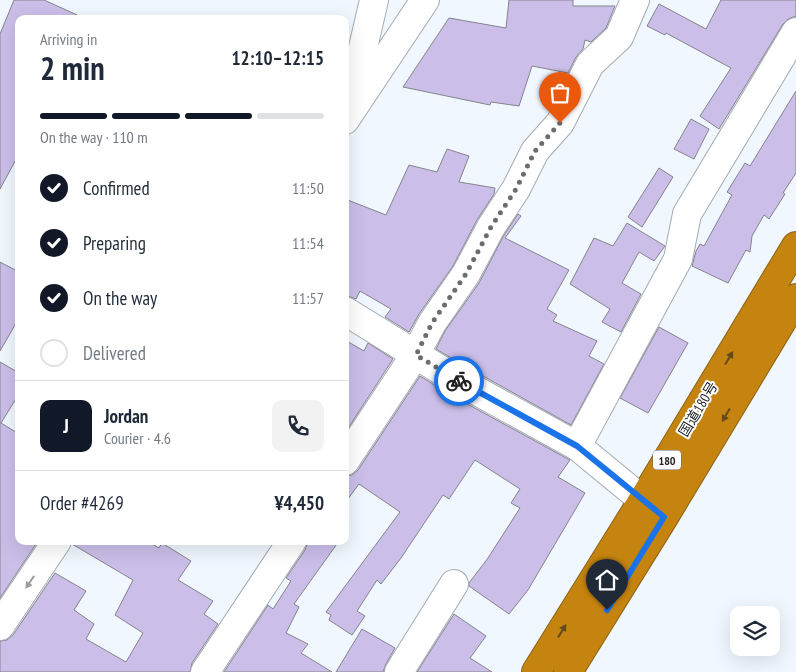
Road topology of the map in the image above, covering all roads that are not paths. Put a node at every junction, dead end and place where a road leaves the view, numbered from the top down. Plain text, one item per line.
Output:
1 (374, 0) edge
2 (425, 0) edge
3 (635, 0) edge
4 (796, 32) edge
5 (349, 105) edge
6 (349, 114) edge
7 (796, 246) edge
8 (796, 298) edge
9 (349, 313) edge
10 (416, 355) junction
11 (577, 446) junction
12 (349, 455) edge
13 (643, 500) junction
14 (664, 517) junction
15 (53, 545) edge
16 (289, 545) edge
17 (454, 584) dead end
18 (0, 626) edge
19 (205, 672) edge
20 (399, 672) edge
21 (536, 672) edge
22 (568, 672) edge

1 - 5 street
2 - 6 street
3 - 10 street
4 - 11 street
13 -> 7 highway, 国道180号 / 180
8 -> 14 highway, 国道180号 / 180
9 - 10 street
10 - 11 street
10 - 12 street
11 - 13 street
13 - 14 street
21 -> 13 highway, 国道180号 / 180
14 - 22 highway, 国道180号 / 180
15 -> 18 street
16 - 19 street
17 - 20 street

